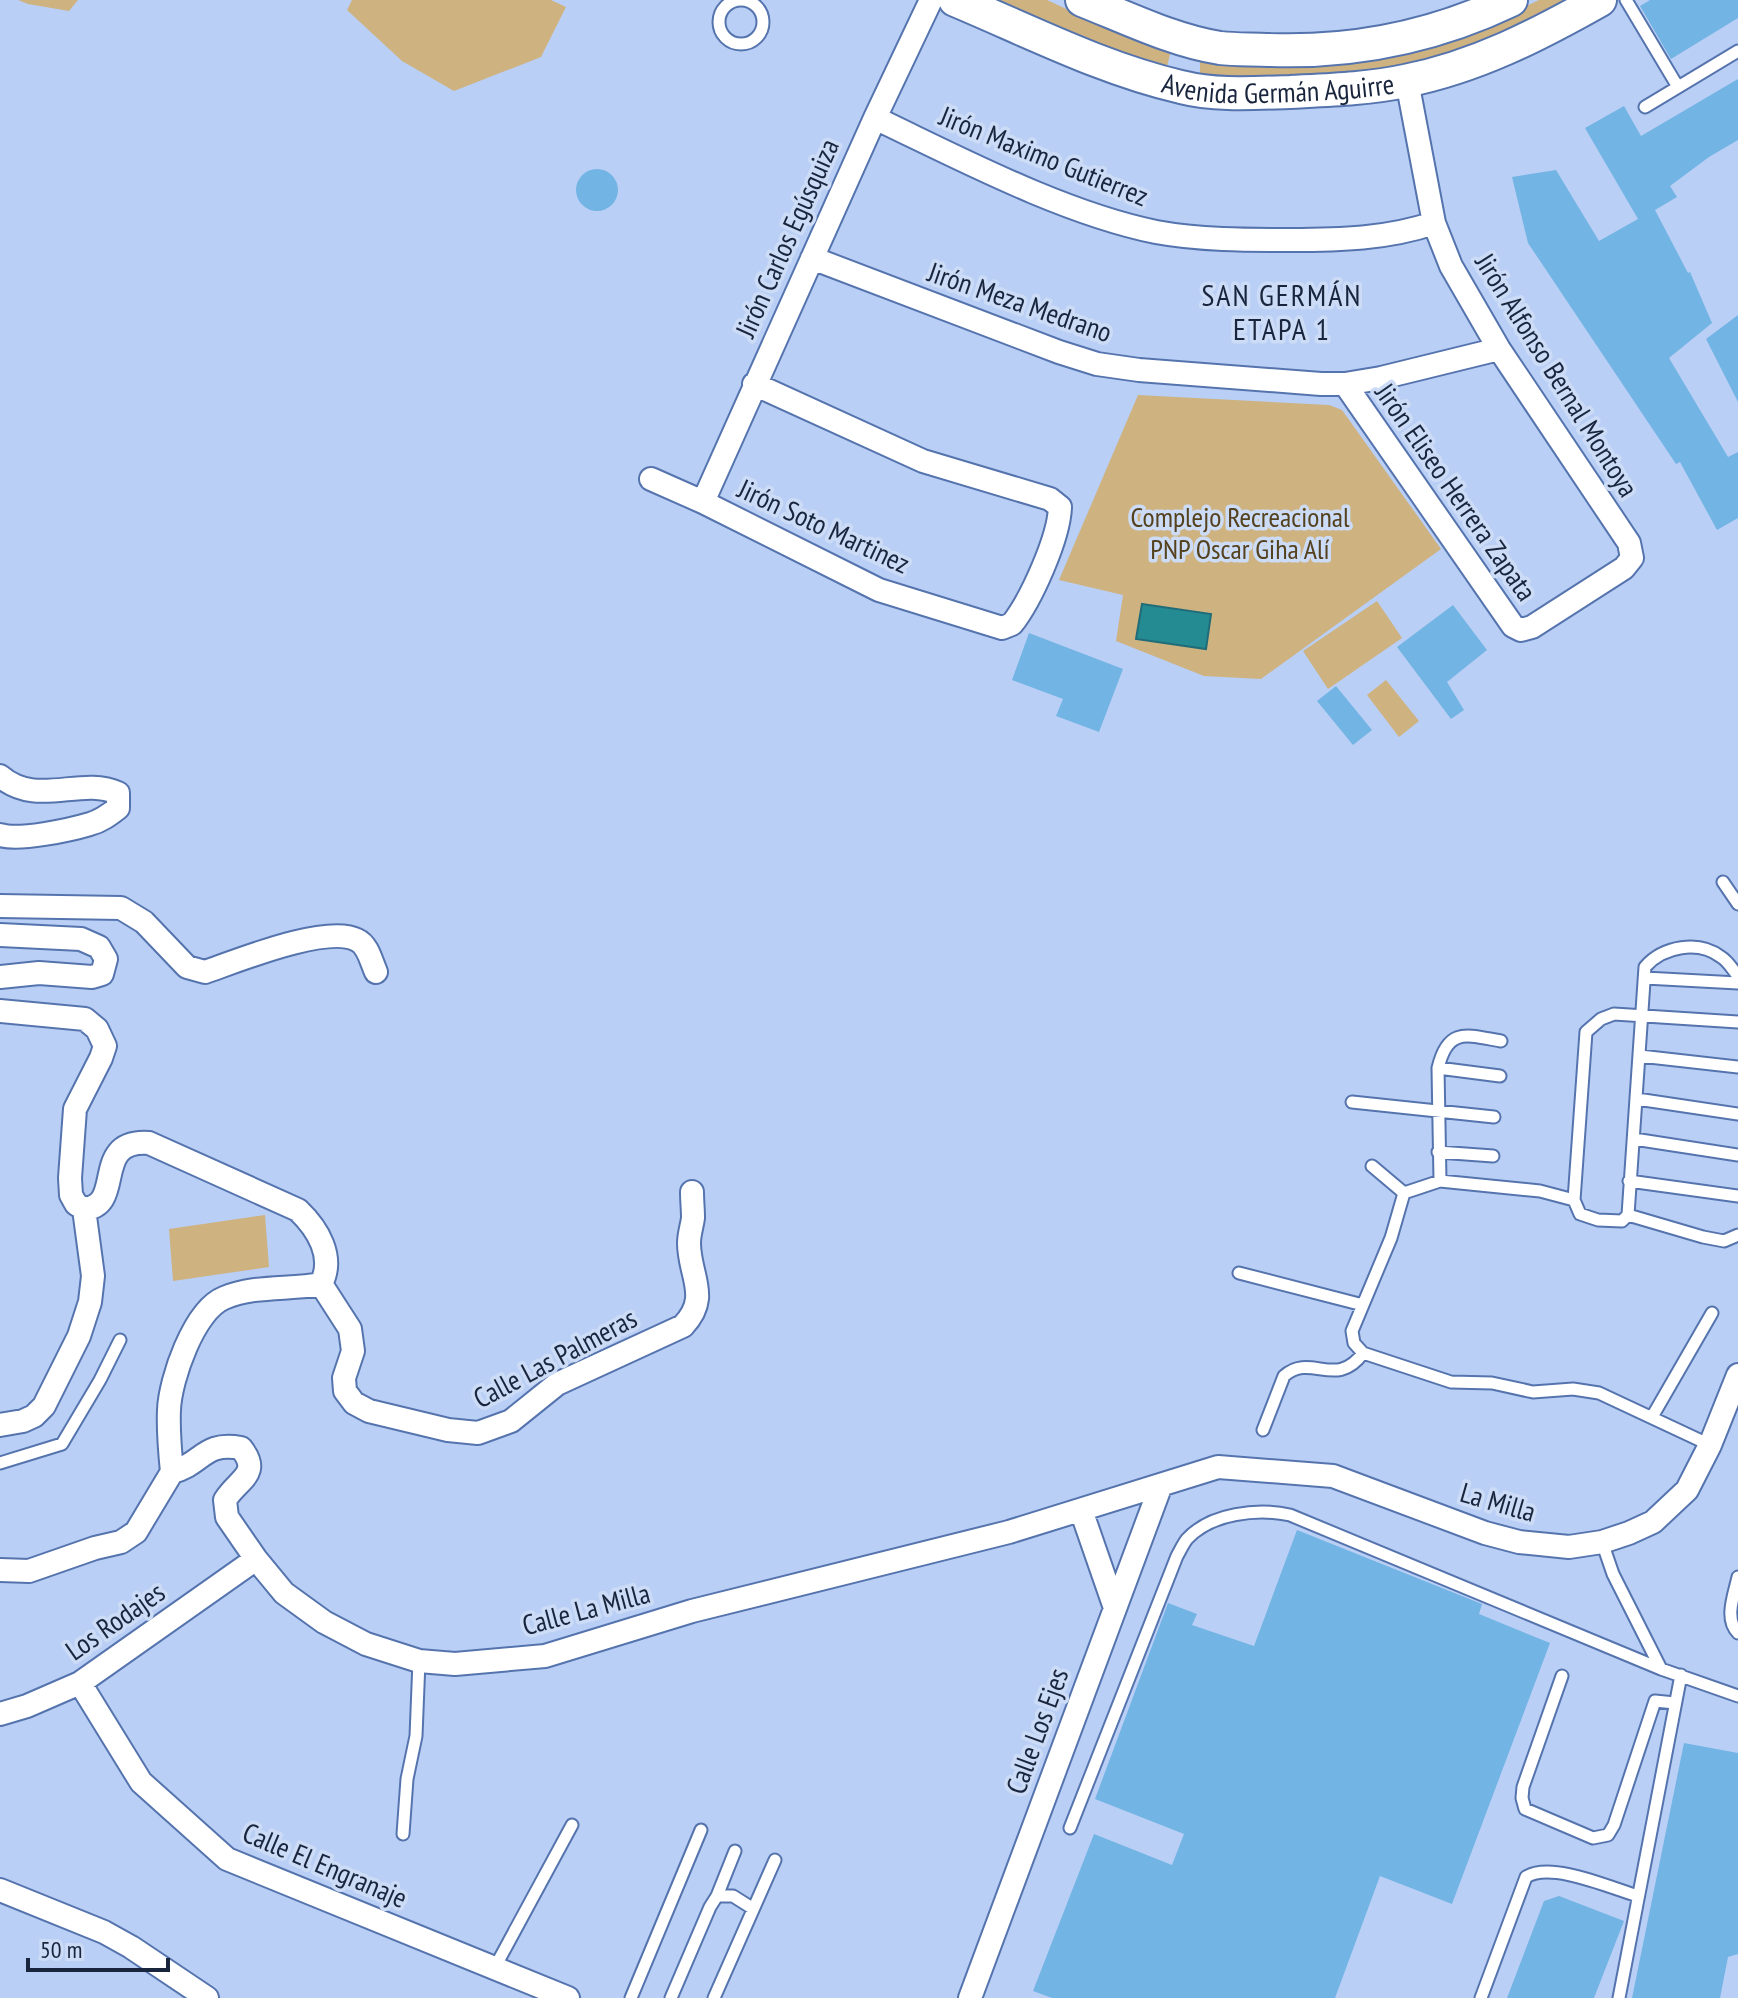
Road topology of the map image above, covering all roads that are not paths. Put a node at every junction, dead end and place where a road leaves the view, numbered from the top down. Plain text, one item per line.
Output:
1 (931, 0) edge
2 (955, 0) edge
3 (1082, 0) edge
4 (1511, 0) edge
5 (1600, 0) edge
6 (1626, 0) edge
7 (750, 1) edge
8 (1191, 40) junction
9 (1738, 51) edge
10 (1407, 81) junction
11 (1181, 87) junction
12 (1678, 87) junction
13 (1645, 107) dead end
14 (875, 118) junction
15 (1434, 223) junction
16 (812, 258) junction
17 (1499, 349) junction
18 (754, 384) junction
19 (1345, 384) junction
20 (651, 479) dead end
21 (703, 502) junction
22 (1521, 630) joint
23 (0, 776) edge
24 (0, 835) edge
25 (1723, 882) dead end
26 (1738, 904) edge
27 (0, 906) edge
28 (0, 935) edge
29 (376, 972) dead end
30 (1738, 976) edge
31 (0, 977) edge
32 (1645, 978) junction
33 (1738, 983) edge
34 (0, 1011) edge
35 (1642, 1017) junction
36 (1738, 1022) edge
37 (1501, 1041) dead end
38 (1640, 1056) junction
39 (1738, 1067) edge
40 (1438, 1068) junction
41 (1500, 1076) dead end
42 (1637, 1099) junction
43 (1352, 1102) dead end
44 (1438, 1112) junction
45 (1738, 1114) edge
46 (1494, 1117) dead end
47 (1634, 1139) junction
48 (1438, 1152) junction
49 (1738, 1155) edge
50 (1493, 1156) dead end
51 (1372, 1166) dead end
52 (1440, 1181) junction
53 (1629, 1181) junction
54 (692, 1192) dead end
55 (1404, 1193) junction
56 (1738, 1196) edge
57 (1574, 1200) junction
58 (84, 1209) junction
59 (1628, 1215) junction
60 (1738, 1235) edge
61 (1239, 1273) dead end
62 (321, 1284) junction
63 (1363, 1305) junction
64 (1712, 1313) dead end
65 (120, 1340) dead end
66 (1363, 1353) junction
67 (1738, 1375) edge
68 (1652, 1417) junction
69 (0, 1425) edge
70 (1263, 1430) dead end
71 (1710, 1445) junction
72 (0, 1463) edge
73 (172, 1472) junction
74 (1161, 1485) junction
75 (1081, 1510) junction
76 (1602, 1542) junction
77 (256, 1559) junction
78 (0, 1570) edge
79 (1738, 1577) edge
80 (1115, 1608) junction
81 (1738, 1633) edge
82 (419, 1661) junction
83 (1661, 1669) junction
84 (1681, 1675) junction
85 (1562, 1676) dead end
86 (80, 1683) junction
87 (1738, 1696) edge
88 (1675, 1703) junction
89 (0, 1714) edge
90 (572, 1825) dead end
91 (1070, 1828) dead end
92 (701, 1830) dead end
93 (403, 1834) dead end
94 (735, 1851) dead end
95 (775, 1860) dead end
96 (0, 1890) edge
97 (717, 1896) junction
98 (1638, 1896) junction
99 (752, 1908) junction
100 (494, 1969) junction
101 (207, 1998) edge
102 (568, 1998) edge
103 (631, 1998) edge
104 (671, 1998) edge
105 (714, 1998) edge
106 (970, 1998) edge
107 (1481, 1998) edge
108 (1619, 1998) edge

1 - 14 street, Jirón Carlos Egúsquiza
2 - 11 main road, Avenida Germán Aguirre
3 - 8 main road, Avenida Germán Aguirre
4 - 8 main road, Avenida Germán Aguirre
5 - 10 main road, Avenida Germán Aguirre
6 - 12 lane
7 - 7 lane
8 - 11 main road
9 - 12 lane
10 - 11 main road, Avenida Germán Aguirre
10 - 15 street, Jirón Alfonso Bernal Montoya
12 - 13 lane
14 - 15 street, Jirón Maximo Gutierrez
14 - 16 street, Jirón Carlos Egúsquiza
15 - 17 street, Jirón Alfonso Bernal Montoya
16 - 18 street, Jirón Carlos Egúsquiza
16 - 19 street, Jirón Meza Medrano
17 - 19 street, Jirón Meza Medrano
17 - 22 street, Jirón Alfonso Bernal Montoya
18 - 21 street, Jirón Carlos Egúsquiza
18 - 21 street, Jirón Soto Martinez
19 - 22 street, Jirón Eliseo Herrera Zapata
20 - 21 street, Jirón Soto Martinez
23 - 24 street
25 - 26 lane
27 - 29 street
28 - 31 street
30 - 32 lane
32 - 33 lane
32 - 35 lane
34 - 58 street
35 - 36 lane
35 - 38 lane
35 - 57 lane
37 - 40 lane
38 - 39 lane
38 - 42 lane
40 - 41 lane
40 - 44 lane
42 - 45 lane
42 - 47 lane
43 - 44 lane
44 - 46 lane
44 - 48 lane
47 - 49 lane
47 - 53 lane
48 - 50 lane
48 - 52 lane
51 - 55 lane
52 - 55 lane
52 - 57 lane
53 - 56 lane
53 - 59 lane
54 - 62 street, Calle Las Palmeras
55 - 63 lane
57 - 59 lane
58 - 62 street
58 - 69 street
59 - 60 lane
61 - 63 lane
62 - 73 street
63 - 66 lane
64 - 68 lane
65 - 72 lane
66 - 68 lane
66 - 70 lane
67 - 71 street, La Milla
68 - 71 lane
71 - 76 street, La Milla
73 - 77 street, Calle La Milla
73 - 78 street
74 - 75 street, Calle La Milla
74 - 76 street, La Milla
74 - 80 street, Calle Los Ejes
75 - 80 street
75 - 82 street, Calle La Milla
76 - 83 lane
77 - 82 street, Calle La Milla
77 - 86 street, Los Rodajes
79 - 81 lane
80 - 106 street, Calle Los Ejes
82 - 93 lane
83 - 84 lane
83 - 91 lane
84 - 87 lane
84 - 88 lane
85 - 88 lane
86 - 89 street, Los Rodajes
86 - 100 street, Calle El Engranaje
88 - 98 lane
90 - 100 lane
92 - 103 lane
94 - 97 lane
95 - 99 lane
96 - 101 street
97 - 99 lane
97 - 104 lane
98 - 107 lane
98 - 108 lane
99 - 105 lane
100 - 102 street, Calle El Engranaje

